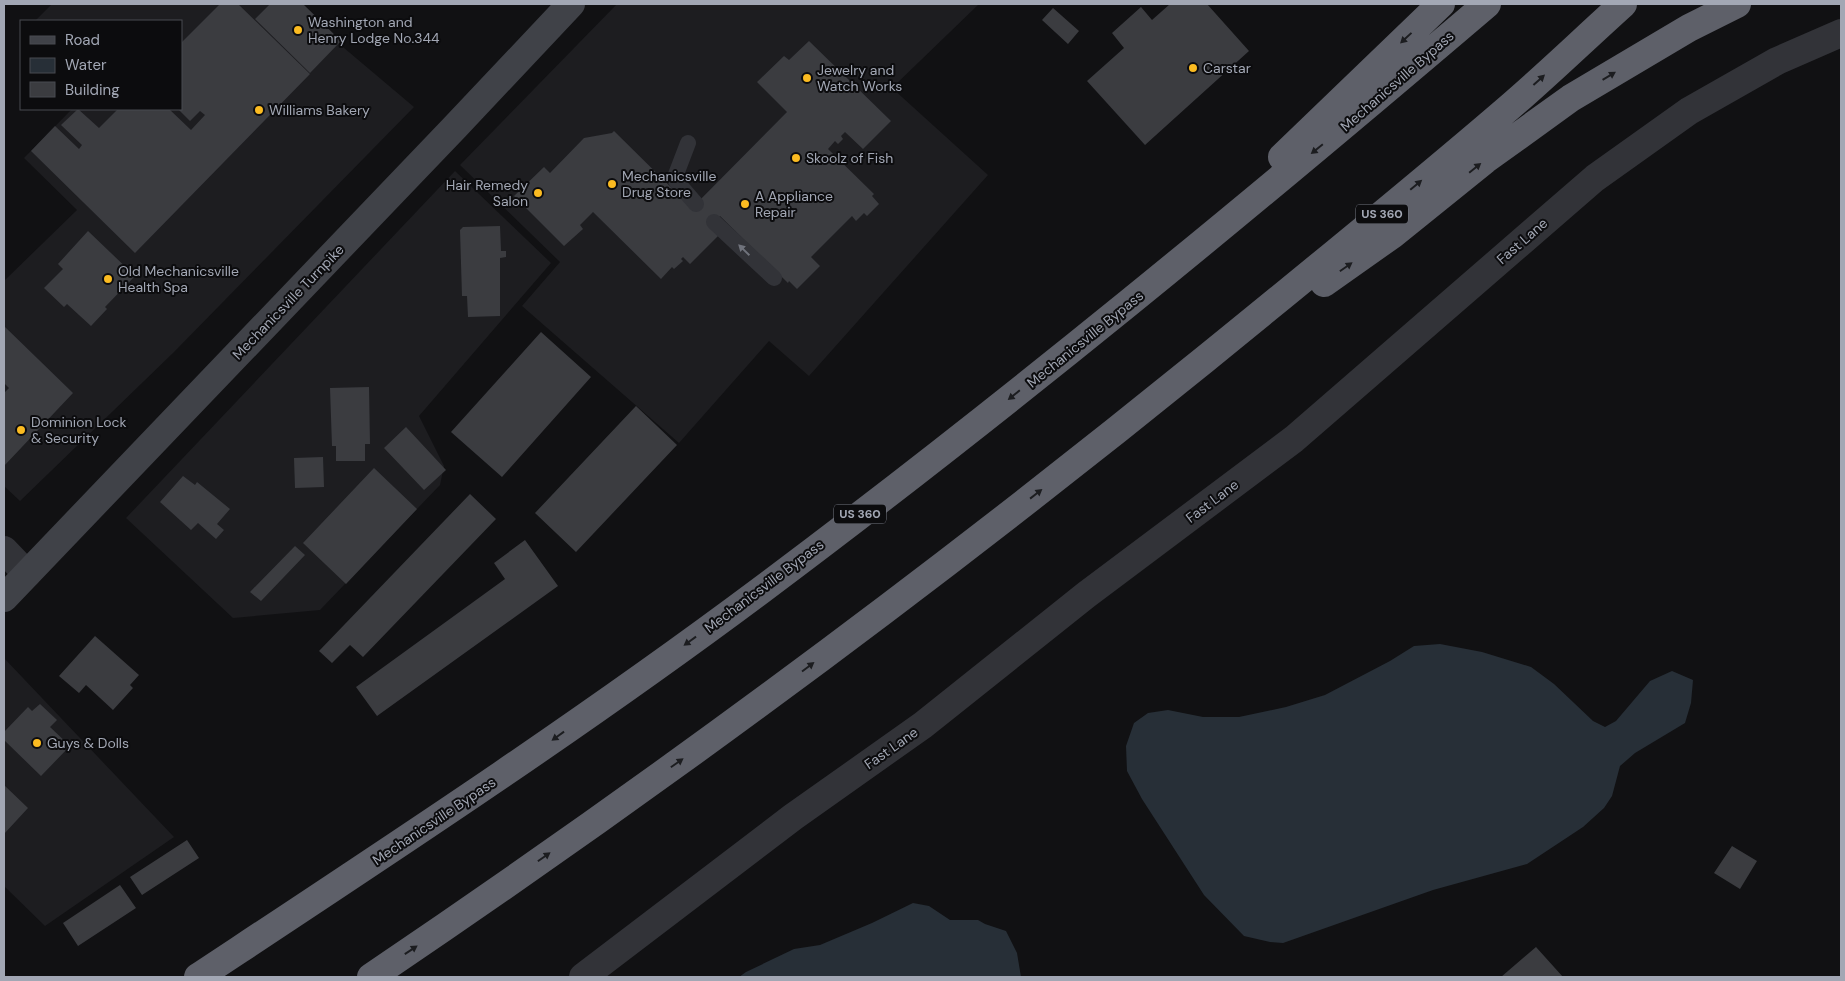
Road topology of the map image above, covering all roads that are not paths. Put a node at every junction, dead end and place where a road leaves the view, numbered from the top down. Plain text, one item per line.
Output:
1 (572, 4) edge
2 (1441, 4) edge
3 (1487, 4) edge
4 (1623, 4) edge
5 (1737, 4) edge
6 (1841, 33) edge
7 (688, 143) dead end
8 (696, 204) dead end
9 (714, 222) dead end
10 (774, 278) dead end
11 (1152, 284) junction
12 (1134, 416) junction
13 (4, 550) edge
14 (27, 574) junction
15 (4, 598) edge
16 (599, 973) edge
17 (198, 977) edge
18 (371, 977) edge

1 - 14 main road, Mechanicsville Turnpike
2 -> 11 highway
3 -> 11 highway, Mechanicsville Bypass / US 360
12 -> 4 highway, US 360
12 -> 5 highway
6 - 16 street, Fast Lane
7 - 8 lane
10 -> 9 lane
11 -> 17 highway, Mechanicsville Bypass / US 360
18 -> 12 highway, US 360
13 - 14 street
14 - 15 main road, Mechanicsville Turnpike

